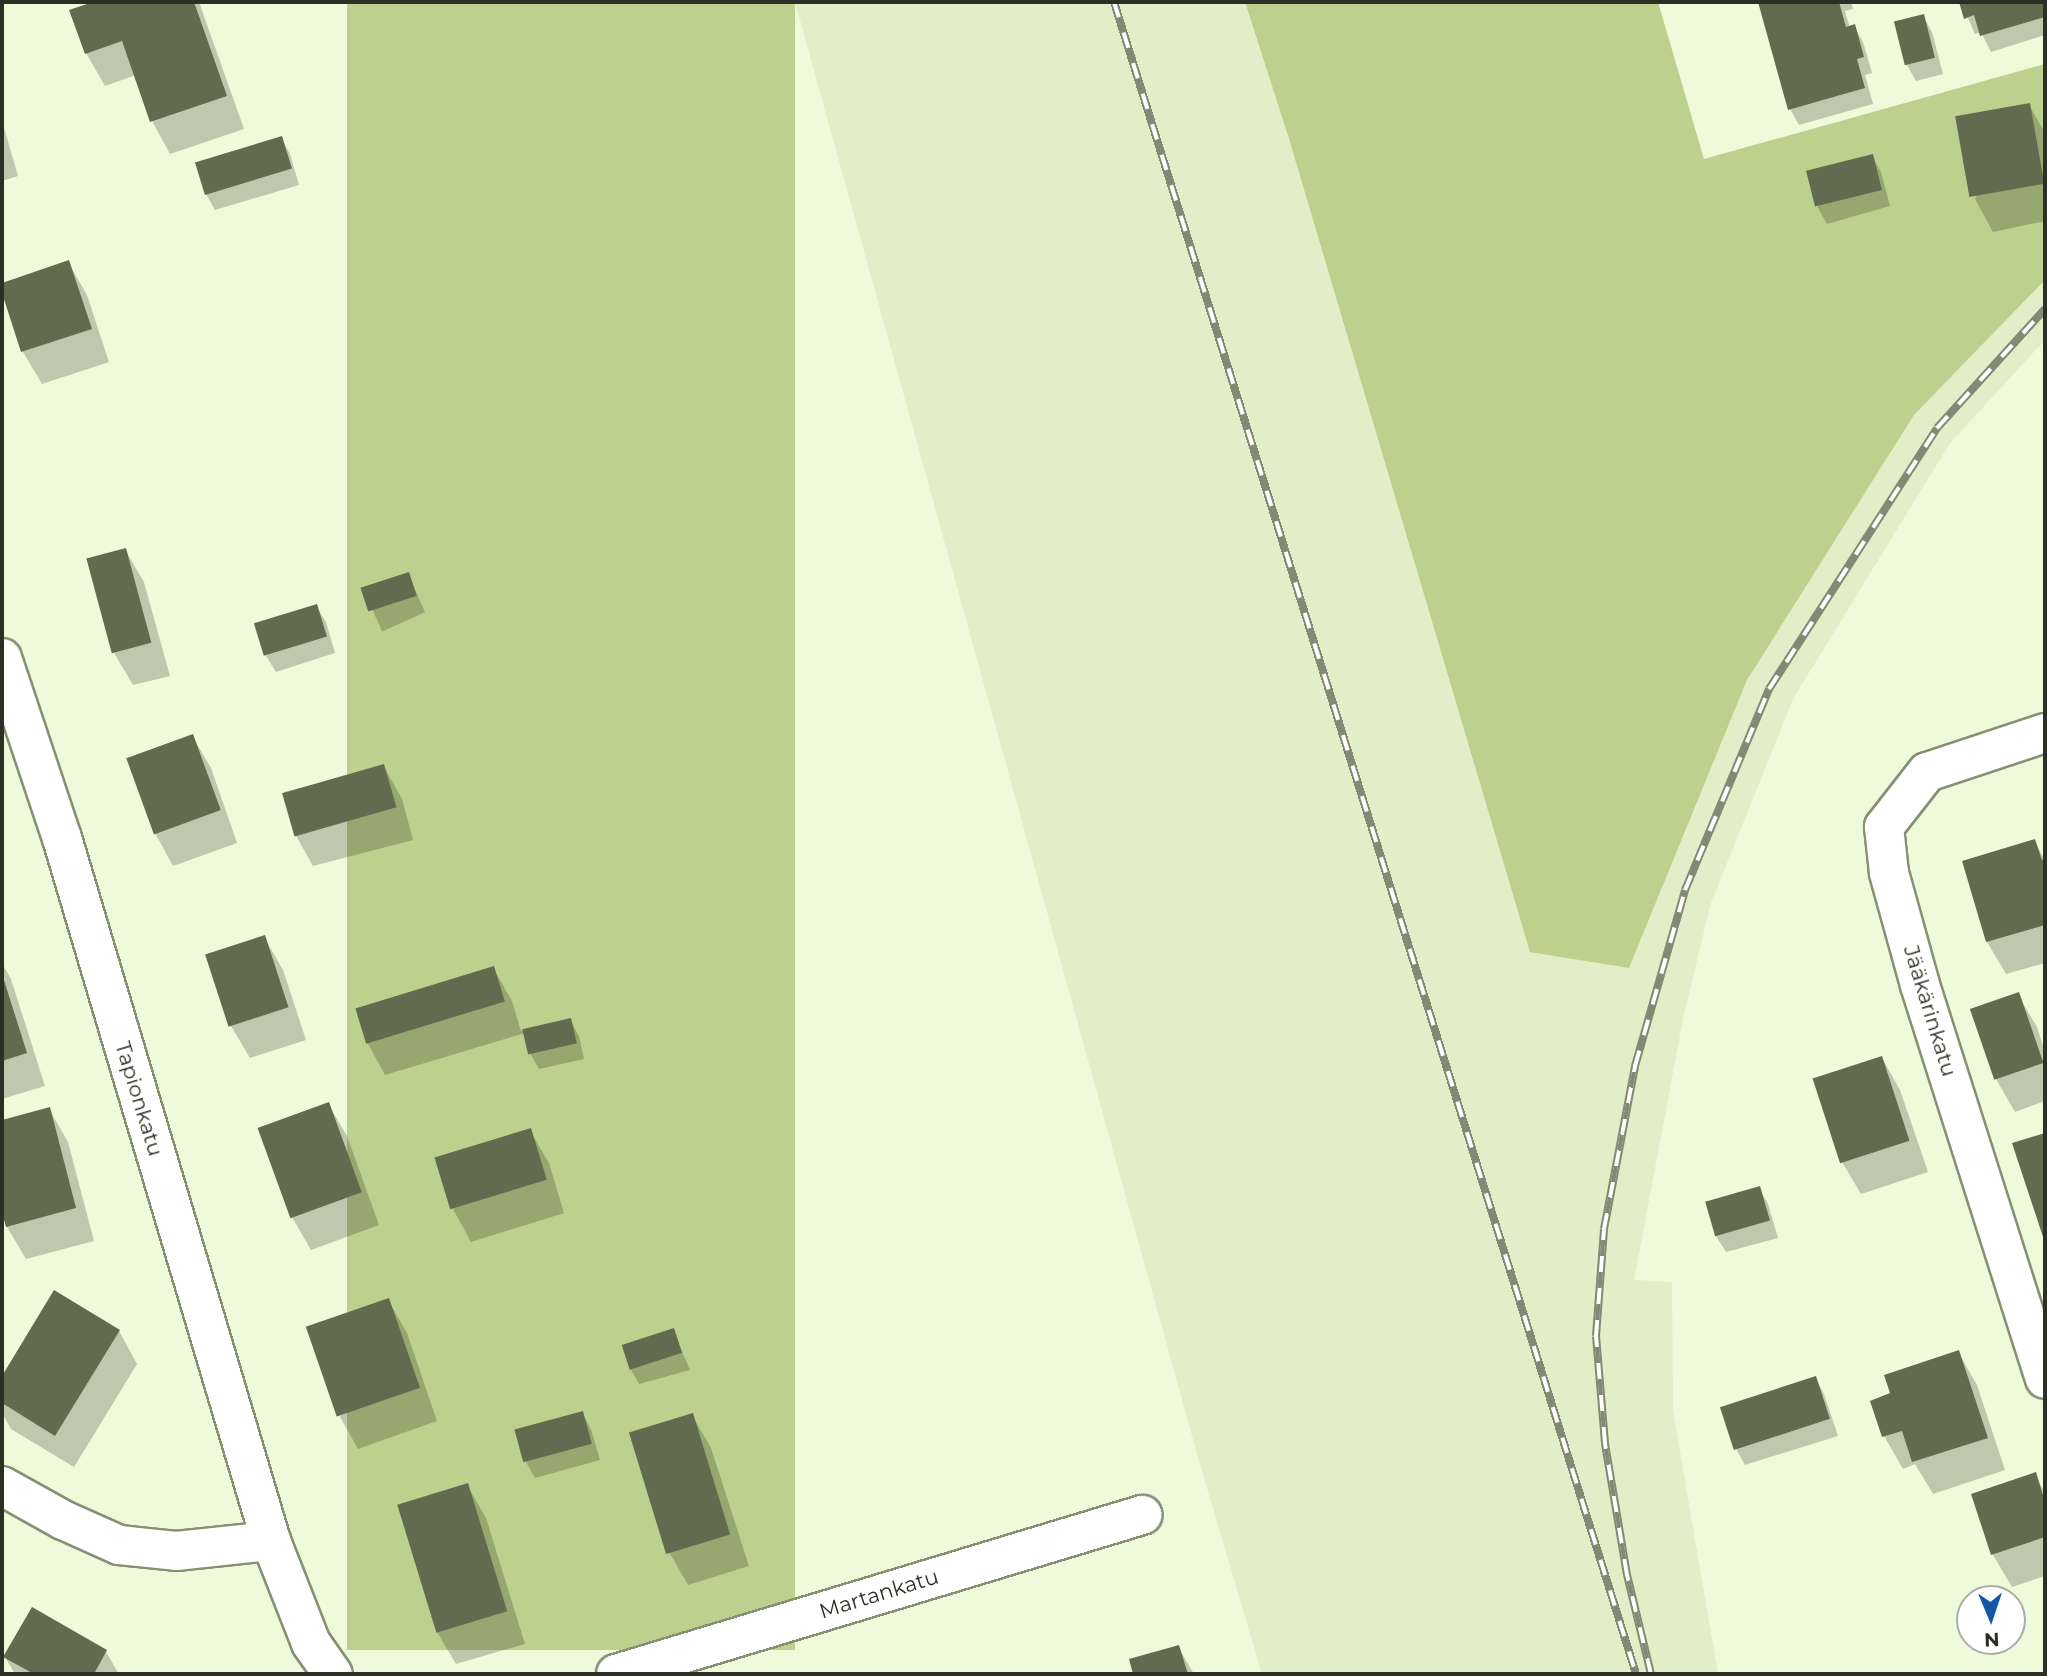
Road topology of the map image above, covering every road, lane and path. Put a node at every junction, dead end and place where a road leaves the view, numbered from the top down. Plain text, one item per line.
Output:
1 (2, 659) edge
2 (2045, 733) edge
3 (2045, 1379) edge
4 (2, 1486) edge
5 (1142, 1515) dead end
6 (271, 1541) junction
7 (333, 1674) edge
8 (616, 1674) edge

1 - 6 street, Tapionkatu
2 - 3 street, Jääkärinkatu
4 - 6 street
5 - 8 street, Martankatu
6 - 7 street, Tapionkatu

